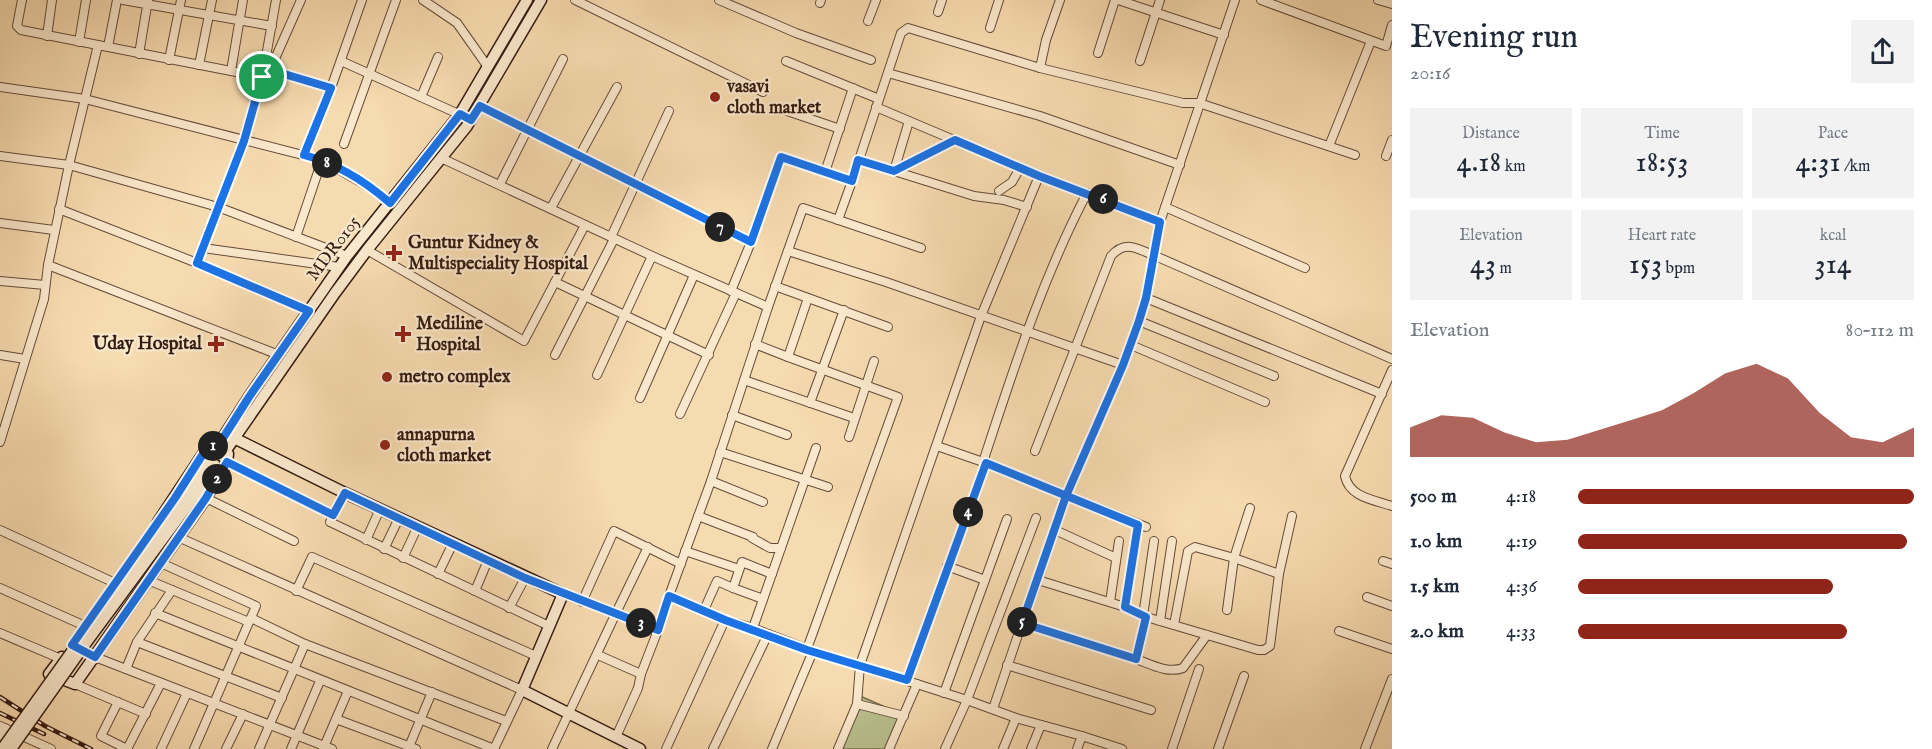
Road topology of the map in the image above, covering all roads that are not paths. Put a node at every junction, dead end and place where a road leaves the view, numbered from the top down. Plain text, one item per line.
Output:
1 (22, 0) edge
2 (52, 0) edge
3 (86, 0) edge
4 (117, 0) edge
5 (123, 0) edge
6 (181, 0) edge
7 (212, 0) edge
8 (243, 0) edge
9 (276, 0) edge
10 (301, 0) edge
11 (362, 0) edge
12 (396, 0) edge
13 (423, 0) edge
14 (527, 0) edge
15 (541, 0) edge
16 (575, 0) edge
17 (719, 0) edge
18 (876, 0) edge
19 (942, 0) edge
20 (999, 0) edge
21 (1060, 0) edge
22 (1116, 0) edge
23 (1160, 0) edge
24 (1235, 0) edge
25 (1261, 0) edge
26 (1377, 0) edge
27 (148, 2) edge
28 (1392, 4) edge
29 (180, 10) junction
30 (938, 12) dead end
31 (1156, 12) junction
32 (209, 15) junction
33 (240, 21) junction
34 (868, 21) dead end
35 (272, 26) junction
36 (1392, 26) edge
37 (990, 28) dead end
38 (1224, 35) junction
39 (47, 36) junction
40 (1371, 41) junction
41 (79, 42) junction
42 (98, 45) junction
43 (108, 47) junction
44 (1389, 47) edge
45 (1098, 53) dead end
46 (139, 54) junction
47 (438, 57) dead end
48 (563, 59) dead end
49 (170, 60) junction
50 (871, 60) dead end
51 (341, 61) junction
52 (786, 61) dead end
53 (1140, 61) dead end
54 (199, 65) junction
55 (488, 67) junction
56 (1040, 68) junction
57 (267, 69) junction
58 (231, 71) junction
59 (369, 73) junction
60 (888, 73) junction
61 (262, 77) junction
62 (0, 87) edge
63 (617, 87) dead end
64 (331, 88) junction
65 (853, 88) junction
66 (763, 92) dead end
67 (421, 97) junction
68 (86, 99) junction
69 (878, 103) junction
70 (1199, 103) junction
71 (480, 106) junction
72 (669, 111) dead end
73 (787, 111) dead end
74 (460, 114) junction
75 (471, 120) junction
76 (909, 121) junction
77 (840, 129) junction
78 (527, 131) junction
79 (955, 140) junction
80 (1392, 140) edge
81 (244, 141) junction
82 (344, 144) dead end
83 (1329, 147) junction
84 (304, 155) junction
85 (1355, 155) dead end
86 (0, 156) edge
87 (1386, 156) dead end
88 (579, 157) junction
89 (441, 158) junction
90 (322, 160) junction
91 (858, 160) junction
92 (69, 165) junction
93 (1180, 165) junction
94 (1020, 168) junction
95 (894, 171) junction
96 (825, 172) junction
97 (1039, 176) junction
98 (852, 181) junction
99 (500, 184) junction
100 (635, 184) junction
101 (999, 191) dead end
102 (1087, 194) junction
103 (390, 203) junction
104 (218, 207) junction
105 (1026, 207) junction
106 (1165, 207) junction
107 (551, 208) junction
108 (59, 209) junction
109 (838, 220) junction
110 (1160, 222) junction
111 (0, 223) edge
112 (585, 225) junction
113 (54, 230) junction
114 (296, 237) junction
115 (612, 238) junction
116 (751, 242) junction
117 (202, 248) junction
118 (921, 248) dead end
119 (367, 250) junction
120 (788, 251) junction
121 (1153, 255) junction
122 (347, 256) junction
123 (652, 256) junction
124 (197, 263) junction
125 (48, 265) junction
126 (339, 267) junction
127 (1305, 268) dead end
128 (694, 275) junction
129 (0, 281) edge
130 (555, 282) junction
131 (45, 285) junction
132 (775, 286) junction
133 (733, 292) junction
134 (585, 296) junction
135 (808, 298) junction
136 (1146, 298) junction
137 (768, 307) junction
138 (844, 310) junction
139 (309, 311) junction
140 (625, 315) junction
141 (981, 316) junction
142 (1139, 321) junction
143 (888, 327) dead end
144 (1027, 330) junction
145 (667, 335) junction
146 (755, 344) junction
147 (1131, 345) junction
148 (1076, 348) junction
149 (0, 355) edge
150 (279, 355) junction
151 (555, 355) dead end
152 (709, 355) junction
153 (788, 357) junction
154 (25, 359) junction
155 (1392, 359) edge
156 (874, 361) dead end
157 (1123, 365) junction
158 (822, 370) junction
159 (1392, 370) edge
160 (597, 375) dead end
161 (1274, 376) dead end
162 (744, 380) junction
163 (865, 385) junction
164 (1382, 394) junction
165 (640, 398) dead end
166 (1265, 402) dead end
167 (810, 403) junction
168 (680, 414) dead end
169 (732, 415) junction
170 (854, 418) junction
171 (787, 435) dead end
172 (849, 437) dead end
173 (234, 438) junction
174 (0, 442) edge
175 (937, 446) junction
176 (816, 448) dead end
177 (1035, 451) dead end
178 (720, 452) junction
179 (224, 453) junction
180 (984, 463) junction
181 (212, 464) junction
182 (806, 480) junction
183 (711, 481) junction
184 (828, 487) dead end
185 (345, 493) junction
186 (1066, 496) junction
187 (206, 498) junction
188 (763, 502) dead end
189 (1392, 506) edge
190 (1250, 508) dead end
191 (380, 509) junction
192 (333, 515) junction
193 (698, 516) junction
194 (1292, 516) dead end
195 (399, 518) junction
196 (1036, 518) dead end
197 (1007, 519) dead end
198 (417, 526) junction
199 (0, 530) edge
200 (1055, 530) junction
201 (178, 537) junction
202 (366, 540) junction
203 (294, 541) dead end
204 (1119, 541) dead end
205 (1154, 541) dead end
206 (1172, 541) dead end
207 (453, 543) junction
208 (648, 547) junction
209 (781, 548) junction
210 (384, 549) junction
211 (685, 551) junction
212 (403, 558) junction
213 (1116, 558) junction
214 (1234, 558) junction
215 (488, 560) junction
216 (1383, 561) dead end
217 (161, 563) junction
218 (681, 564) junction
219 (1392, 564) edge
220 (947, 566) junction
221 (739, 569) junction
222 (438, 574) junction
223 (772, 574) junction
224 (1279, 574) junction
225 (525, 578) junction
226 (147, 580) junction
227 (986, 580) junction
228 (1038, 580) junction
229 (115, 583) junction
230 (0, 588) edge
231 (733, 588) junction
232 (171, 590) junction
233 (296, 591) junction
234 (475, 591) junction
235 (563, 594) junction
236 (669, 596) junction
237 (1367, 597) dead end
238 (763, 599) junction
239 (582, 602) junction
240 (1110, 602) junction
241 (1392, 606) edge
242 (1125, 607) junction
243 (509, 608) junction
244 (704, 610) junction
245 (1227, 610) dead end
246 (155, 613) junction
247 (616, 614) junction
248 (1144, 616) junction
249 (250, 620) junction
250 (725, 620) junction
251 (1160, 621) junction
252 (1022, 623) junction
253 (1174, 625) junction
254 (85, 626) junction
255 (549, 626) junction
256 (753, 628) junction
257 (658, 630) junction
258 (1339, 631) dead end
259 (0, 633) edge
260 (768, 634) junction
261 (1207, 635) junction
262 (137, 642) junction
263 (305, 644) junction
264 (72, 645) junction
265 (240, 648) junction
266 (1392, 649) edge
267 (810, 650) junction
268 (598, 655) junction
269 (536, 656) junction
270 (95, 657) junction
271 (61, 659) junction
272 (1136, 659) junction
273 (860, 665) junction
274 (1007, 666) junction
275 (126, 669) junction
276 (1199, 669) dead end
277 (294, 670) junction
278 (641, 674) junction
279 (227, 675) junction
280 (1244, 676) dead end
281 (1392, 679) edge
282 (907, 680) junction
283 (320, 681) junction
284 (161, 683) junction
285 (75, 684) junction
286 (917, 684) junction
287 (522, 690) junction
288 (348, 691) junction
289 (432, 692) junction
290 (187, 693) junction
291 (944, 693) junction
292 (282, 698) junction
293 (967, 700) junction
294 (118, 702) junction
295 (214, 703) junction
296 (857, 704) junction
297 (993, 709) junction
298 (1151, 710) dead end
299 (146, 714) junction
300 (243, 714) junction
301 (570, 714) junction
302 (904, 716) junction
303 (1016, 718) junction
304 (336, 719) junction
305 (421, 719) junction
306 (506, 722) junction
307 (269, 725) junction
308 (1041, 725) junction
309 (2, 727) edge
310 (297, 735) junction
311 (0, 736) edge
312 (1082, 736) junction
313 (616, 737) junction
314 (32, 740) junction
315 (326, 748) edge
316 (411, 748) edge
317 (2, 749) edge
318 (11, 749) edge
319 (26, 749) edge
320 (51, 749) edge
321 (127, 749) edge
322 (161, 749) edge
323 (194, 749) edge
324 (226, 749) edge
325 (259, 749) edge
326 (291, 749) edge
327 (552, 749) edge
328 (640, 749) edge
329 (666, 749) edge
330 (713, 749) edge
331 (772, 749) edge
332 (838, 749) edge
333 (889, 749) edge
334 (945, 749) edge
335 (1003, 749) edge
336 (1031, 749) edge
337 (1077, 749) edge
338 (1122, 749) edge
339 (1172, 749) edge
340 (1218, 749) edge
341 (1365, 749) edge

1 - 39 street
2 - 39 street
3 - 41 street
4 - 43 street
5 - 27 street
6 - 29 street
7 - 32 street
8 - 33 street
9 - 35 street
10 - 57 street
11 - 51 street
12 - 59 street
13 - 55 street
14 - 55 main road, MDR0105
15 - 71 main road, MDR0105
16 - 66 street
17 - 50 street
18 - 34 street
19 - 30 street
20 - 37 street
21 - 56 street
22 - 31 street
22 - 45 street
23 - 31 street
24 - 38 street
25 - 40 street
26 - 28 street
27 - 29 street
27 - 46 street
29 - 32 street
29 - 49 street
31 - 38 street
31 - 53 street
32 - 33 street
32 - 54 street
33 - 35 street
33 - 58 street
35 - 57 street
36 - 44 street
38 - 70 street
39 - 41 street
40 - 44 street
40 - 83 street
41 - 42 street
42 - 43 street
42 - 68 street
43 - 46 street
46 - 49 street
47 - 67 street
48 - 78 street
49 - 54 street
51 - 59 street
51 - 64 street
52 - 65 street
54 - 58 street
55 - 74 main road, MDR0105
56 - 60 street
56 - 70 street
57 - 61 street
57 - 64 street
58 - 61 street
59 - 67 street
59 - 82 street
60 - 69 street
60 - 93 street
61 - 81 street
62 - 68 street
63 - 88 street
64 - 84 street
65 - 69 street
65 - 77 street
67 - 74 street
68 - 81 street
68 - 92 street
69 - 76 street
69 - 91 street
70 - 83 street
70 - 93 street
71 - 75 main road, MDR0105
71 - 78 street
72 - 100 street
73 - 77 street
74 - 75 street
74 - 103 main road, MDR0105
75 - 89 main road, MDR0105
76 - 79 street
76 - 95 street
77 - 96 street
78 - 88 street
78 - 99 street
79 - 94 street
79 - 95 street
80 - 87 street
81 - 84 street
81 - 104 street
83 - 85 street
84 - 90 street
86 - 92 street
88 - 100 street
88 - 107 street
89 - 99 street
89 - 119 main road, MDR0105
90 - 103 street
90 - 114 street
91 - 95 street
91 - 98 street
92 - 104 street
92 - 108 street
93 - 106 street
94 - 97 street
94 - 101 street
95 - 105 street
96 - 98 street
96 - 116 street
97 - 102 street
97 - 105 street
98 - 109 street
99 - 107 street
100 - 115 street
100 - 116 street
102 - 110 street
102 - 144 street
103 - 122 main road, MDR0105
104 - 114 street
104 - 117 street
105 - 141 street
106 - 110 street
106 - 127 street
107 - 112 street
108 - 113 street
108 - 124 street
109 - 118 street
109 - 120 street
110 - 121 street
111 - 113 street
112 - 115 street
112 - 130 street
113 - 125 street
114 - 122 street
115 - 123 street
115 - 134 street
116 - 133 street
117 - 124 street
117 - 126 street
119 - 130 street
119 - 173 main road, MDR0105
120 - 132 street
120 - 141 street
121 - 136 street
121 - 148 street
121 - 155 street
122 - 126 main road, MDR0105
123 - 128 street
123 - 140 street
124 - 139 street
125 - 131 street
125 - 150 street
126 - 139 main road, MDR0105
128 - 133 street
128 - 145 street
129 - 131 street
130 - 134 street
131 - 154 street
132 - 135 street
132 - 137 street
133 - 137 street
133 - 152 street
134 - 140 street
134 - 151 street
135 - 138 street
135 - 153 street
136 - 142 street
136 - 164 street
137 - 146 street
138 - 143 street
138 - 158 street
139 - 150 main road, MDR0105
140 - 145 street
140 - 160 street
141 - 144 street
141 - 175 street
142 - 147 street
142 - 161 street
144 - 148 street
144 - 180 street
145 - 152 street
145 - 165 street
146 - 153 street
146 - 162 street
147 - 157 street
147 - 166 street
148 - 157 street
148 - 177 street
149 - 154 street
150 - 179 main road, MDR0105
152 - 168 street
153 - 158 street
154 - 174 street
156 - 163 street
157 - 186 street
158 - 163 street
158 - 167 street
159 - 164 street
162 - 167 street
162 - 169 street
163 - 170 street
163 - 267 street
164 - 189 street
167 - 170 street
169 - 171 street
169 - 178 street
170 - 172 street
173 - 179 main road, MDR0105
173 - 185 main road
175 - 180 street
175 - 273 street
176 - 182 street
178 - 182 street
178 - 183 street
179 - 181 main road, MDR0105
179 - 187 main road
179 - 192 street
179 - 229 main road
180 - 186 street
180 - 220 street
181 - 317 main road, bridge
181 - 318 main road, bridge
182 - 184 street
182 - 209 street
183 - 188 street
183 - 193 street
185 - 191 main road
185 - 192 street
186 - 200 street
186 - 242 street
187 - 201 main road
187 - 203 street
190 - 214 street
191 - 195 main road
191 - 202 street
192 - 202 street
193 - 209 street
193 - 211 street
194 - 224 street
195 - 198 main road
195 - 210 street
196 - 293 street
197 - 227 street
198 - 207 main road
198 - 212 street
199 - 229 street
200 - 213 street
200 - 228 street
201 - 217 main road
201 - 233 street
202 - 210 street
204 - 213 street
205 - 248 street
206 - 251 street
207 - 215 main road
207 - 222 street
208 - 218 street
208 - 239 street
208 - 247 street
209 - 223 street
210 - 212 street
211 - 218 street
211 - 221 street
212 - 222 street
213 - 240 street
214 - 224 street
214 - 245 street
214 - 253 street
215 - 225 main road
215 - 234 street
216 - 219 street
217 - 226 main road
217 - 249 street
218 - 236 street
220 - 227 street
220 - 282 street
221 - 223 street
221 - 231 street
222 - 234 street
223 - 238 street
224 - 261 street
225 - 235 main road
225 - 243 street
226 - 232 street
226 - 270 main road
227 - 291 street
228 - 240 street
228 - 252 street
229 - 254 main road
230 - 254 street
231 - 238 street
231 - 244 street
232 - 246 street
232 - 249 street
233 - 269 street
233 - 287 street
234 - 243 street
235 - 239 street
235 - 255 main road
236 - 244 street
236 - 257 street
237 - 241 street
238 - 256 street
239 - 247 street
240 - 242 street
242 - 248 street
243 - 255 street
244 - 250 street
246 - 262 street
246 - 265 street
247 - 257 street
247 - 268 street
248 - 251 street
248 - 272 street
249 - 263 street
249 - 265 street
250 - 256 street
250 - 329 street
251 - 253 street
252 - 272 street
252 - 274 street
253 - 261 street
254 - 264 main road
255 - 269 main road
256 - 260 street
257 - 278 street
258 - 266 street
259 - 271 street
260 - 267 street
260 - 330 street
261 - 272 street
262 - 275 street
262 - 279 street
263 - 277 street
263 - 289 street
264 - 270 street
264 - 271 main road
265 - 277 street
265 - 279 street
267 - 273 street
267 - 331 street
268 - 278 street
268 - 301 street
269 - 287 main road
270 - 275 street
270 - 285 main road
271 - 285 main road
273 - 282 street
273 - 296 street
274 - 297 street
274 - 298 street
275 - 284 street
276 - 339 street
277 - 283 street
277 - 292 street
278 - 313 street
279 - 292 street
279 - 295 street
280 - 340 street
281 - 341 street
282 - 286 street
283 - 288 street
283 - 310 street
284 - 290 street
284 - 299 street
285 - 294 street
286 - 291 street
286 - 302 street
287 - 301 main road
287 - 306 street
288 - 304 street
288 - 305 street
289 - 305 street
289 - 306 street
290 - 295 street
290 - 322 street
291 - 293 street
292 - 307 street
293 - 297 street
293 - 334 street
294 - 299 street
294 - 321 street
295 - 300 street
295 - 323 street
296 - 302 street
296 - 332 street
297 - 303 street
299 - 321 street
300 - 307 street
300 - 324 street
301 - 313 main road
301 - 327 street
302 - 333 street
303 - 308 street
303 - 335 street
304 - 315 street
304 - 316 street
305 - 306 street
305 - 316 street
307 - 310 street
307 - 325 street
308 - 312 street
308 - 336 street
309 - 311 street
309 - 314 street
310 - 315 street
310 - 326 street
312 - 337 street
312 - 338 street
313 - 328 main road
314 - 319 street
314 - 320 street

